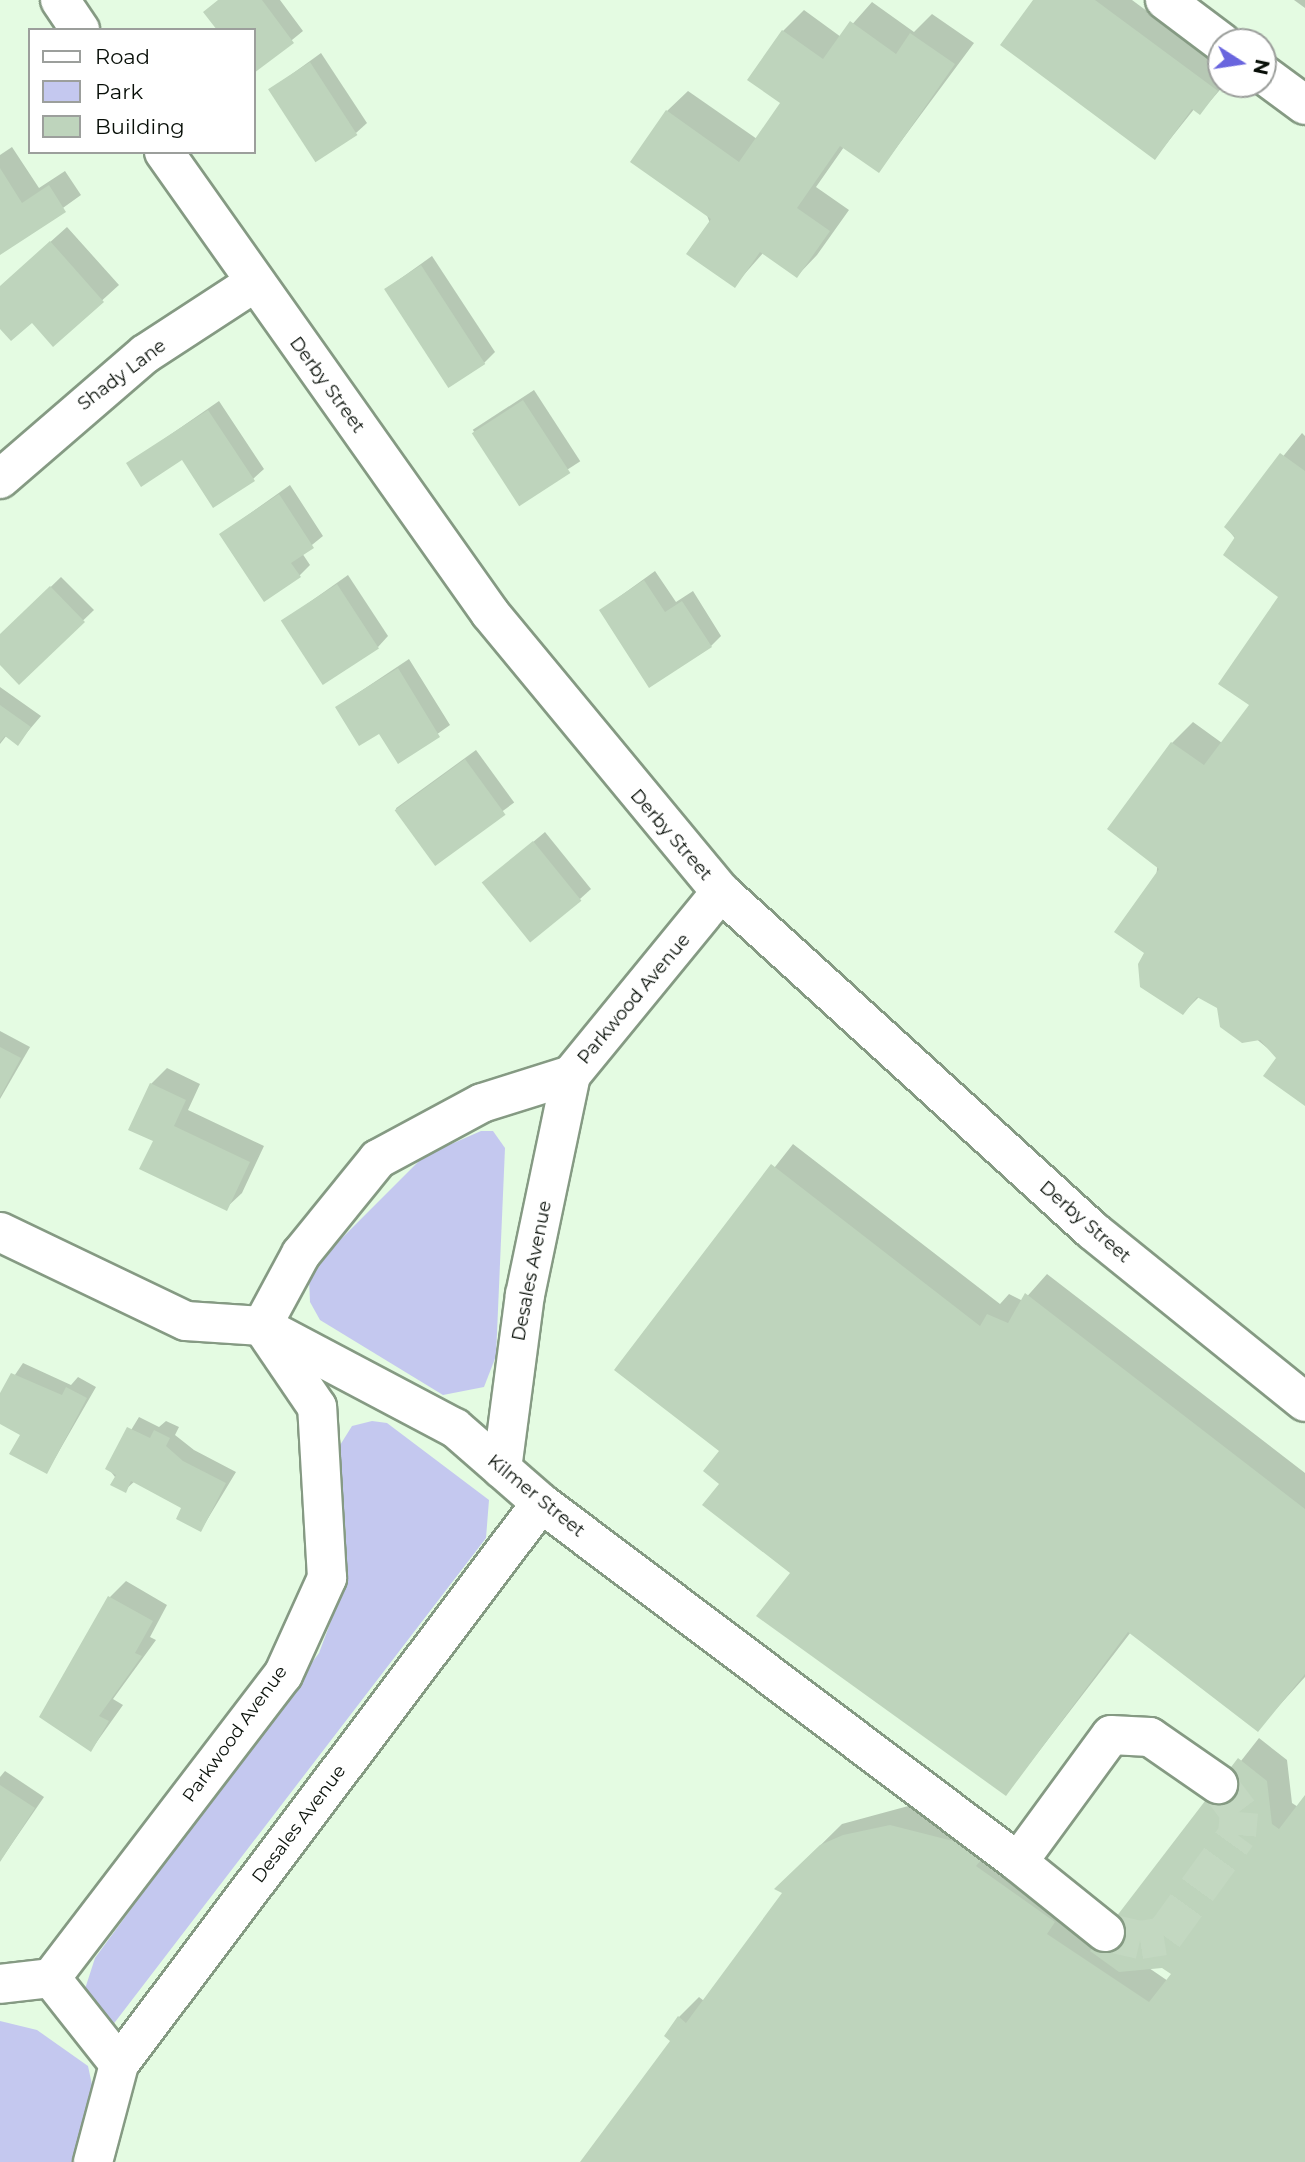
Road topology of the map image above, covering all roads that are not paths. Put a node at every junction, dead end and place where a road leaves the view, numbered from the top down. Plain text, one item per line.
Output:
1 (60, 0) edge
2 (1165, 0) edge
3 (79, 28) edge
4 (1207, 32) edge
5 (1277, 84) edge
6 (1305, 105) edge
7 (165, 154) edge
8 (254, 283) junction
9 (0, 479) edge
10 (721, 892) junction
11 (571, 1075) junction
12 (0, 1232) edge
13 (262, 1326) junction
14 (1305, 1402) edge
15 (502, 1469) junction
16 (541, 1503) junction
17 (1218, 1784) tunnel mouth
18 (1018, 1862) junction
19 (1105, 1932) tunnel mouth
20 (51, 1978) junction
21 (0, 1984) edge
22 (119, 2064) junction
23 (93, 2162) edge

1 - 3 street
2 - 4 street
5 - 6 street
7 - 8 street, Derby Street
8 - 9 street, Shady Lane
8 - 10 street, Derby Street
10 - 11 street, Parkwood Avenue
10 - 14 street, Derby Street
11 - 13 street, Parkwood Avenue
11 - 15 street, Desales Avenue
12 - 13 street, Kilmer Street
13 - 15 street, Kilmer Street
13 - 20 street, Parkwood Avenue
15 - 16 street, Kilmer Street
16 - 18 street, Kilmer Street
16 - 22 street, Desales Avenue
17 - 18 street
18 - 19 street, Kilmer Street
20 - 21 street
20 - 22 street
22 - 23 street, Desales Avenue

